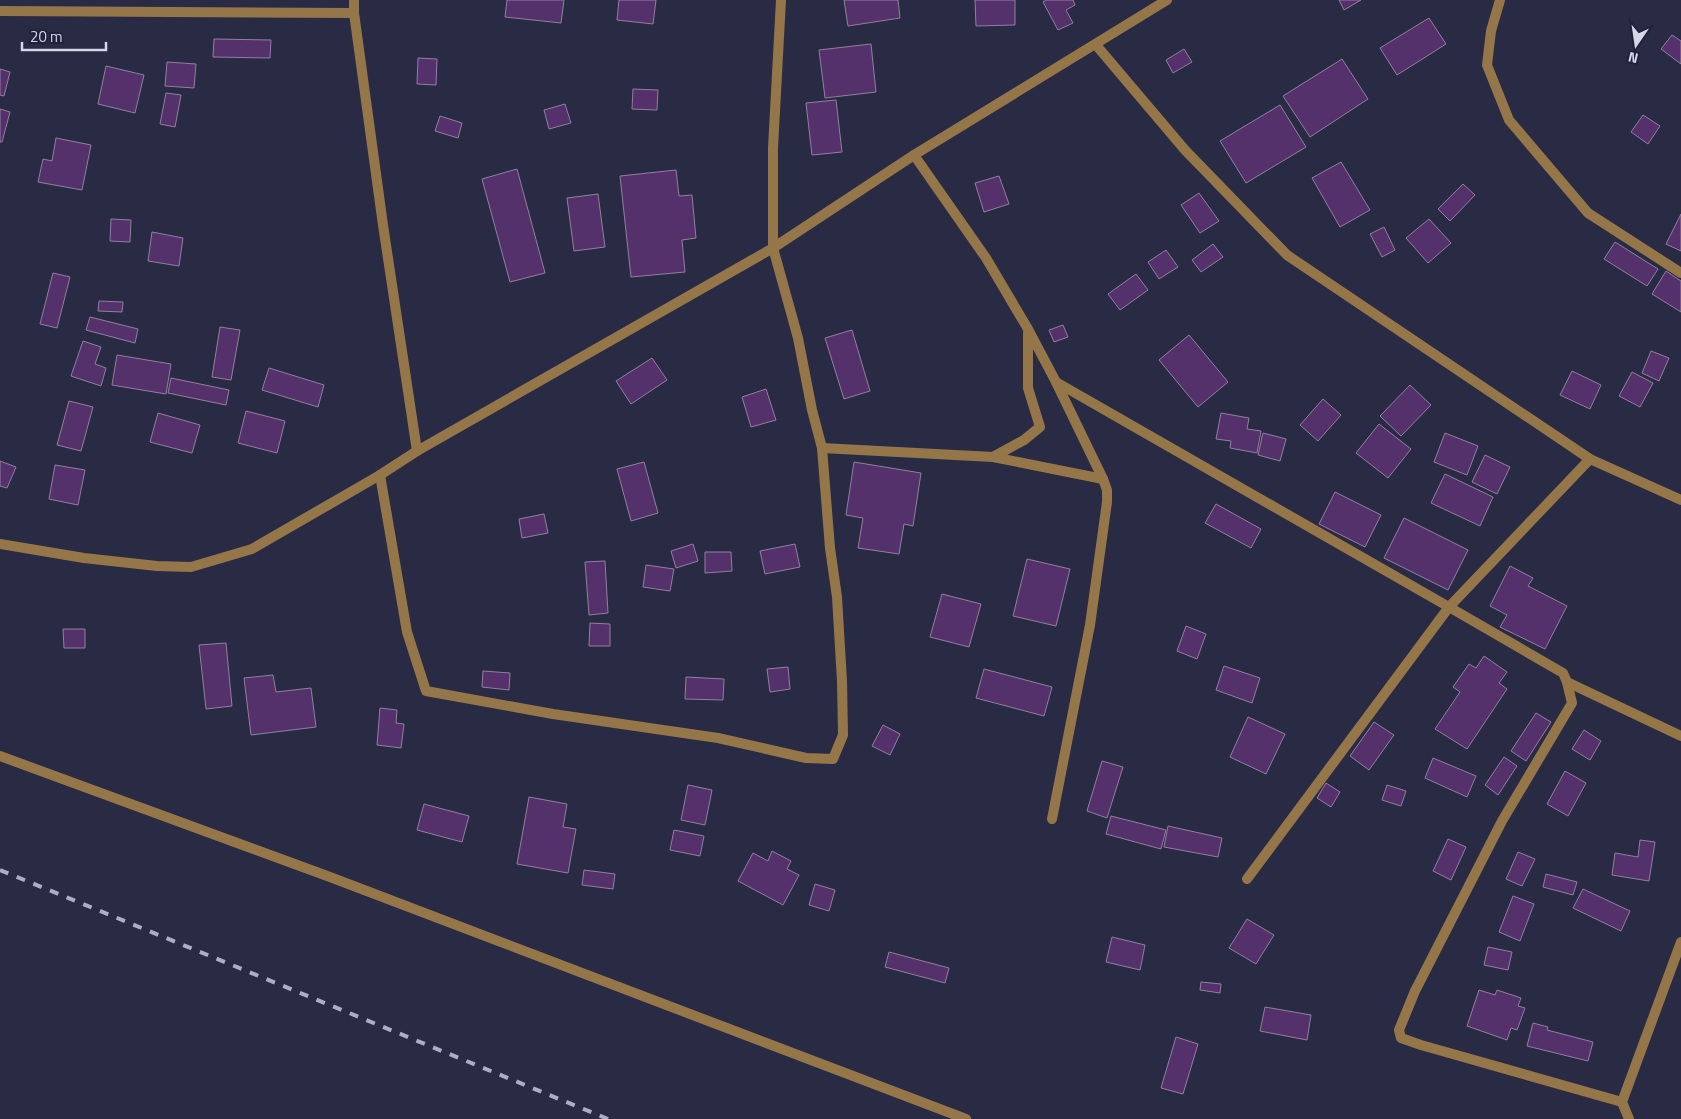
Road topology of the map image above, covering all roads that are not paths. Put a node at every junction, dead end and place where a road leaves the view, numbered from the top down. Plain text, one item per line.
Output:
1 (354, 0) edge
2 (782, 0) edge
3 (1167, 0) edge
4 (1500, 0) edge
5 (0, 11) edge
6 (354, 13) junction
7 (1096, 45) junction
8 (914, 155) junction
9 (773, 248) junction
10 (1681, 273) edge
11 (1028, 329) junction
12 (1056, 382) junction
13 (822, 448) junction
14 (417, 451) junction
15 (993, 457) junction
16 (1590, 459) junction
17 (380, 475) junction
18 (1103, 479) junction
19 (1681, 500) edge
20 (0, 544) edge
21 (1449, 607) junction
22 (1567, 682) junction
23 (1681, 736) edge
24 (0, 756) edge
25 (1052, 819) dead end
26 (1247, 879) dead end
27 (1681, 942) edge
28 (1622, 1102) junction
29 (966, 1119) edge
30 (1628, 1119) edge

1 - 6 street
2 - 9 street
3 - 7 street
4 - 10 street
5 - 6 street
6 - 14 street
7 - 8 street
7 - 16 street
8 - 9 street
8 - 11 street
9 - 13 street
9 - 14 street
11 - 12 street
11 - 15 street
12 - 18 street
12 - 21 street
13 - 15 street
13 - 17 street
14 - 17 street
15 - 18 street
16 - 19 street
16 - 21 street
17 - 20 street
18 - 25 street
21 - 22 street
21 - 26 street
22 - 23 street
22 - 28 street
24 - 29 street
27 - 28 street
28 - 30 street

